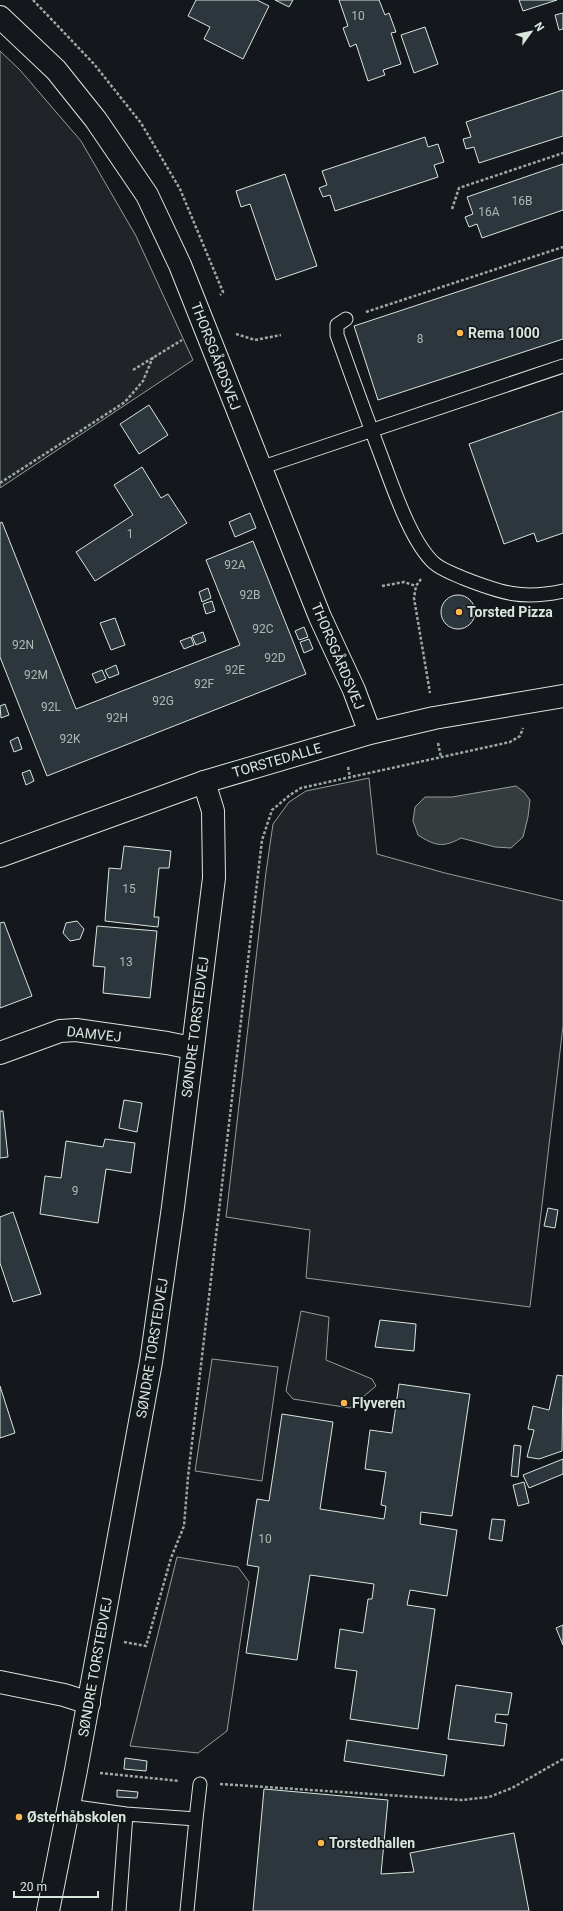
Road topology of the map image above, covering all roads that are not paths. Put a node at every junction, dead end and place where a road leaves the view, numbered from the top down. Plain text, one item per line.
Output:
1 (0, 17) edge
2 (346, 319) road end
3 (563, 366) edge
4 (372, 430) junction
5 (260, 468) junction
6 (563, 591) edge
7 (563, 696) edge
8 (370, 733) junction
9 (204, 782) junction
10 (0, 856) edge
11 (192, 1048) junction
12 (0, 1053) edge
13 (0, 1682) edge
14 (89, 1703) junction
15 (200, 1784) road end
16 (69, 1806) junction
17 (126, 1814) junction
18 (196, 1819) junction
19 (48, 1911) edge
20 (118, 1911) edge
21 (187, 1911) edge

1 - 5 street, THORSGÅRDSVEJ
2 - 4 lane
3 - 4 lane
4 - 5 lane
4 - 6 lane
5 - 8 street, THORSGÅRDSVEJ
7 - 8 street, TORSTEDALLE
8 - 9 street, TORSTEDALLE
9 - 10 street, TORSTEDALLE
9 - 11 street, SØNDRE TORSTEDVEJ
11 - 12 street, DAMVEJ
11 - 14 street, SØNDRE TORSTEDVEJ
13 - 14 street
14 - 16 street, SØNDRE TORSTEDVEJ
15 - 18 lane
16 - 17 lane
16 - 19 street, SØNDRE TORSTEDVEJ
17 - 18 lane
17 - 20 lane
18 - 21 lane

